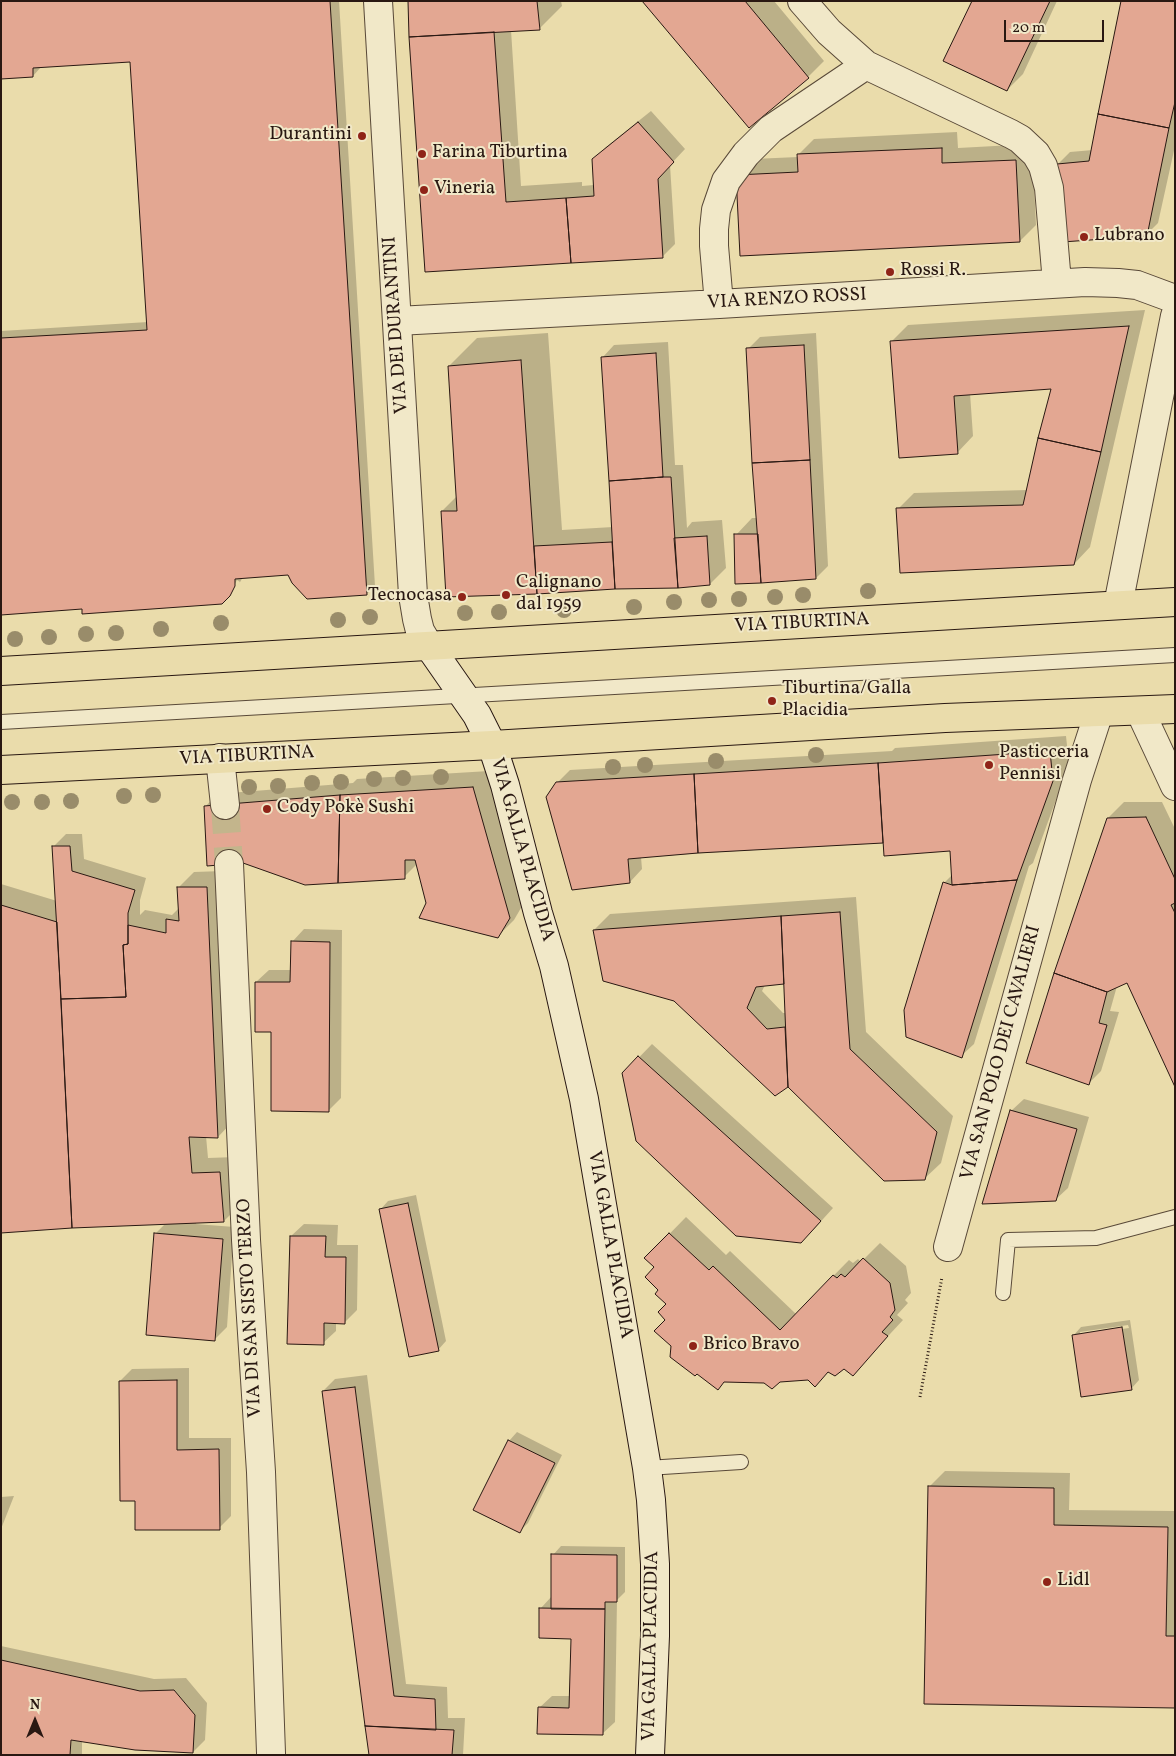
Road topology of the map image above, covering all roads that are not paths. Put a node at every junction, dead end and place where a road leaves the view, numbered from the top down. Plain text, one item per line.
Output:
1 (378, 1) edge
2 (802, 1) edge
3 (866, 65) junction
4 (1057, 283) junction
5 (1175, 299) edge
6 (719, 304) junction
7 (1175, 316) edge
8 (397, 321) junction
9 (1175, 602) edge
10 (1118, 605) junction
11 (430, 646) junction
12 (1175, 655) edge
13 (1, 671) edge
14 (465, 696) junction
15 (1175, 709) edge
16 (1140, 711) junction
17 (1099, 712) junction
18 (1, 722) edge
19 (492, 745) junction
20 (220, 758) junction
21 (1, 770) edge
22 (1175, 786) edge
23 (225, 805) tunnel mouth
24 (229, 864) tunnel mouth
25 (1175, 1217) edge
26 (948, 1247) road end
27 (1003, 1293) dead end
28 (741, 1462) dead end
29 (647, 1468) junction
30 (271, 1753) dead end
31 (650, 1755) edge

1 - 8 street, VIA DEI DURANTINI
2 - 3 street
3 - 4 street
3 - 6 street
4 - 5 street, VIA RENZO ROSSI
4 - 6 street, VIA RENZO ROSSI
6 - 8 street, VIA RENZO ROSSI
7 - 10 street
8 - 11 street, VIA DEI DURANTINI
9 - 10 main road, VIA TIBURTINA
10 - 11 main road, VIA TIBURTINA
11 - 13 main road, VIA TIBURTINA
11 - 14 street
12 - 14 lane
14 - 18 lane
14 - 19 street
15 - 16 main road, VIA TIBURTINA
16 - 17 main road, VIA TIBURTINA
16 - 22 street
17 - 19 main road, VIA TIBURTINA
17 - 26 street, VIA SAN POLO DEI CAVALIERI
19 - 20 main road, VIA TIBURTINA
19 - 29 street, VIA GALLA PLACIDIA
20 - 21 main road, VIA TIBURTINA
20 - 23 street
24 - 30 street, VIA DI SAN SISTO TERZO
25 - 27 lane
28 - 29 lane
29 - 31 street, VIA GALLA PLACIDIA

